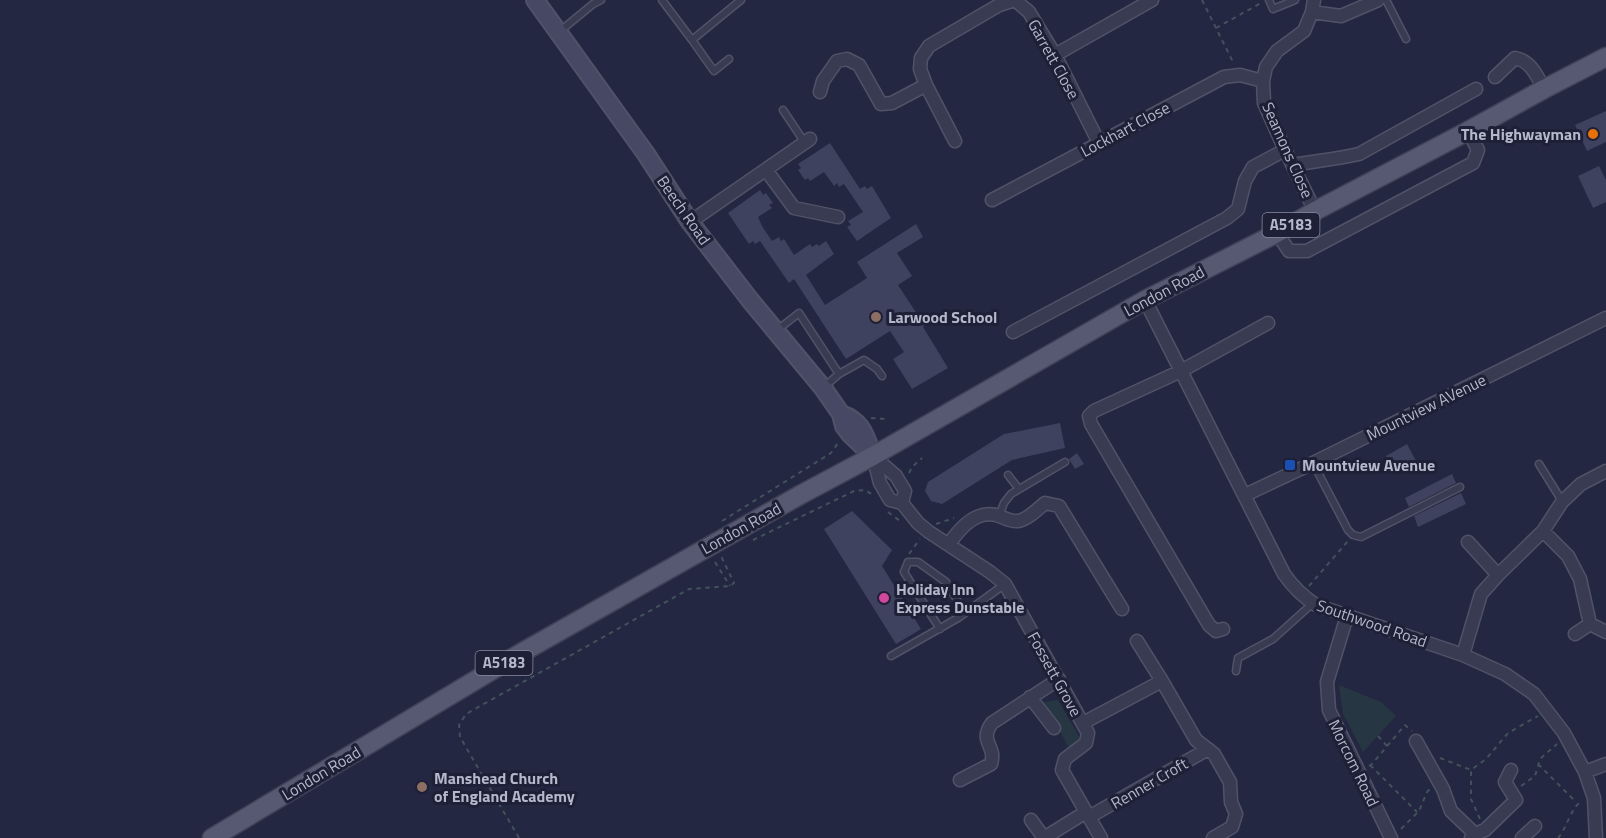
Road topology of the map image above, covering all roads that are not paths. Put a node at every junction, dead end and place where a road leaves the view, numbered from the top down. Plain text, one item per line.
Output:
1 (535, 0) edge
2 (601, 0) edge
3 (662, 0) edge
4 (741, 0) edge
5 (1015, 0) edge
6 (1152, 0) edge
7 (1267, 0) edge
8 (1295, 0) edge
9 (1378, 0) edge
10 (1386, 0) edge
11 (1313, 6) edge
12 (559, 32) junction
13 (1406, 39) dead end
14 (692, 40) junction
15 (1055, 55) junction
16 (1606, 57) edge
17 (729, 59) dead end
18 (1495, 77) dead end
19 (1263, 81) junction
20 (926, 85) junction
21 (1476, 89) dead end
22 (1544, 89) junction
23 (820, 92) dead end
24 (783, 110) dead end
25 (1468, 131) junction
26 (808, 141) joint
27 (955, 141) dead end
28 (1099, 143) junction
29 (1284, 150) junction
30 (1293, 165) junction
31 (766, 170) junction
32 (992, 200) dead end
33 (1315, 211) junction
34 (838, 217) dead end
35 (690, 222) junction
36 (1277, 233) junction
37 (1145, 300) junction
38 (1606, 318) edge
39 (1268, 323) dead end
40 (775, 331) junction
41 (1013, 332) dead end
42 (1181, 371) junction
43 (839, 374) junction
44 (882, 376) dead end
45 (823, 388) junction
46 (873, 456) junction
47 (1065, 462) dead end
48 (1313, 463) junction
49 (1539, 464) dead end
50 (1606, 471) edge
51 (1008, 475) dead end
52 (1460, 488) dead end
53 (1019, 489) junction
54 (1245, 495) junction
55 (1562, 502) junction
56 (999, 516) junction
57 (1543, 531) junction
58 (1468, 542) dead end
59 (949, 544) junction
60 (1498, 574) junction
61 (1005, 584) junction
62 (1313, 603) junction
63 (1122, 609) dead end
64 (965, 614) junction
65 (1347, 616) junction
66 (1590, 624) junction
67 (940, 629) junction
68 (1223, 629) dead end
69 (1606, 632) edge
70 (1575, 634) dead end
71 (1137, 641) dead end
72 (1463, 655) junction
73 (891, 656) dead end
74 (1236, 671) dead end
75 (1059, 679) junction
76 (1162, 681) junction
77 (1030, 697) junction
78 (1083, 723) junction
79 (1054, 728) dead end
80 (1417, 738) road end
81 (1208, 749) junction
82 (1606, 764) edge
83 (1511, 770) dead end
84 (1585, 772) junction
85 (960, 780) dead end
86 (1088, 814) junction
87 (1031, 820) dead end
88 (1535, 826) dead end
89 (1481, 835) edge
90 (212, 838) edge
91 (1101, 838) edge
92 (1213, 838) edge
93 (1391, 838) edge
94 (1522, 838) edge
95 (1596, 838) edge

1 - 12 street, Beech Road
2 - 12 lane
3 - 14 lane
4 - 14 lane
5 - 15 street, Garrett Close
5 - 20 street, Garrett Close
6 - 15 street
7 - 8 lane
9 - 11 street
10 - 13 lane
11 - 19 street, Seamons Close
12 - 35 street, Beech Road
14 - 17 lane
15 - 28 street, Garrett Close
16 - 22 main road, London Road / A5183
18 - 22 street
19 - 28 street, Lockhart Close
19 - 29 street, Seamons Close
20 - 23 street
20 - 27 street, Garrett Close
21 - 30 street
22 - 25 main road, London Road / A5183
24 - 26 lane
25 - 33 main road, London Road / A5183
25 - 36 street
26 - 31 street
28 - 32 street, Lockhart Close
29 - 30 street, Seamons Close
29 - 41 street
30 - 33 street, Seamons Close
31 - 34 street
31 - 35 street
33 - 36 main road, London Road / A5183
35 - 40 street, Beech Road
36 - 37 main road, London Road / A5183
37 - 42 street, Southwood Road
37 - 46 main road, London Road / A5183
38 - 48 street, Mountview AVenue
39 - 42 street
40 - 43 lane
40 - 45 street, Beech Road
42 - 54 street, Southwood Road
42 - 68 street
43 - 44 lane
43 - 45 lane
45 - 46 street, Beech Road
46 - 59 street, Fossett Grove
46 - 90 main road, London Road / A5183
47 - 53 lane
48 - 52 lane
48 - 54 street, Mountview AVenue
49 - 55 lane
50 - 55 street
51 - 53 lane
53 - 56 lane
54 - 62 street, Southwood Road
55 - 57 street
56 - 59 street
56 - 63 street
57 - 60 street
57 - 66 street
58 - 60 street
59 - 61 street, Fossett Grove
60 - 72 street
61 - 64 lane
61 - 75 street, Fossett Grove
62 - 65 street, Southwood Road
62 - 74 lane
64 - 67 lane
64 - 67 lane
65 - 72 street, Southwood Road
65 - 93 street, Morcom Road
66 - 69 street
66 - 70 street
67 - 73 lane
71 - 76 street
72 - 84 street, Southwood Road
75 - 77 street
75 - 78 street, Fossett Grove
76 - 78 street
76 - 81 street
77 - 79 street
77 - 85 street
78 - 86 street, Fossett Grove
80 - 89 street
81 - 86 street, Renner Croft
81 - 92 street
82 - 84 street
83 - 89 street
84 - 95 street, Southwood Road
86 - 87 street
86 - 91 street, Fossett Grove
88 - 94 street

